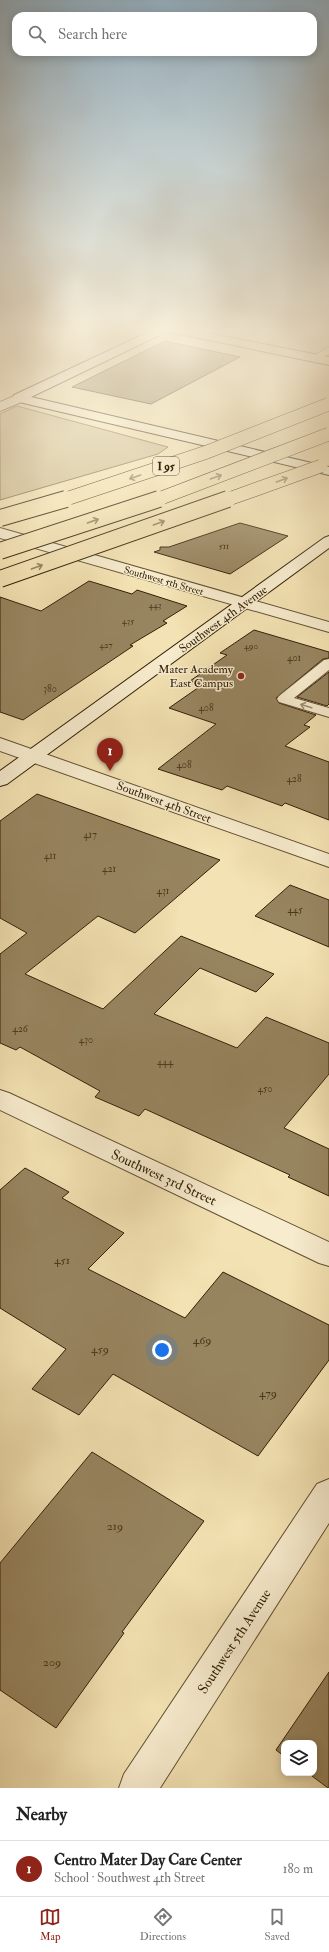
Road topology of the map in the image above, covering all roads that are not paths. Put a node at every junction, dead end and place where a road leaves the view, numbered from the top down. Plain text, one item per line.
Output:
1 (82, 412) edge
2 (309, 412) edge
3 (329, 434) edge
4 (325, 468) edge
5 (0, 518) edge
6 (0, 533) edge
7 (329, 541) edge
8 (0, 552) edge
9 (0, 579) edge
10 (245, 603) junction
11 (329, 627) edge
12 (329, 663) edge
13 (329, 713) edge
14 (0, 744) edge
15 (33, 756) junction
16 (0, 780) edge
17 (329, 861) edge
18 (0, 1099) edge
19 (329, 1255) edge
20 (329, 1494) edge
21 (138, 1788) edge

1 - 4 street
2 -> 5 main road, I 95, bridge
8 -> 3 main road, I 95, bridge
9 -> 4 main road, bridge
6 - 10 street, Southwest 5th Street
7 - 10 street, Southwest 4th Avenue
10 - 11 street, Southwest 5th Street
10 - 15 street, Southwest 4th Avenue
13 -> 12 lane
14 - 15 street, Southwest 4th Street
15 - 16 street, Southwest 4th Avenue
15 - 17 street, Southwest 4th Street
18 - 19 street, Southwest 3rd Street
20 - 21 street, Southwest 5th Avenue

